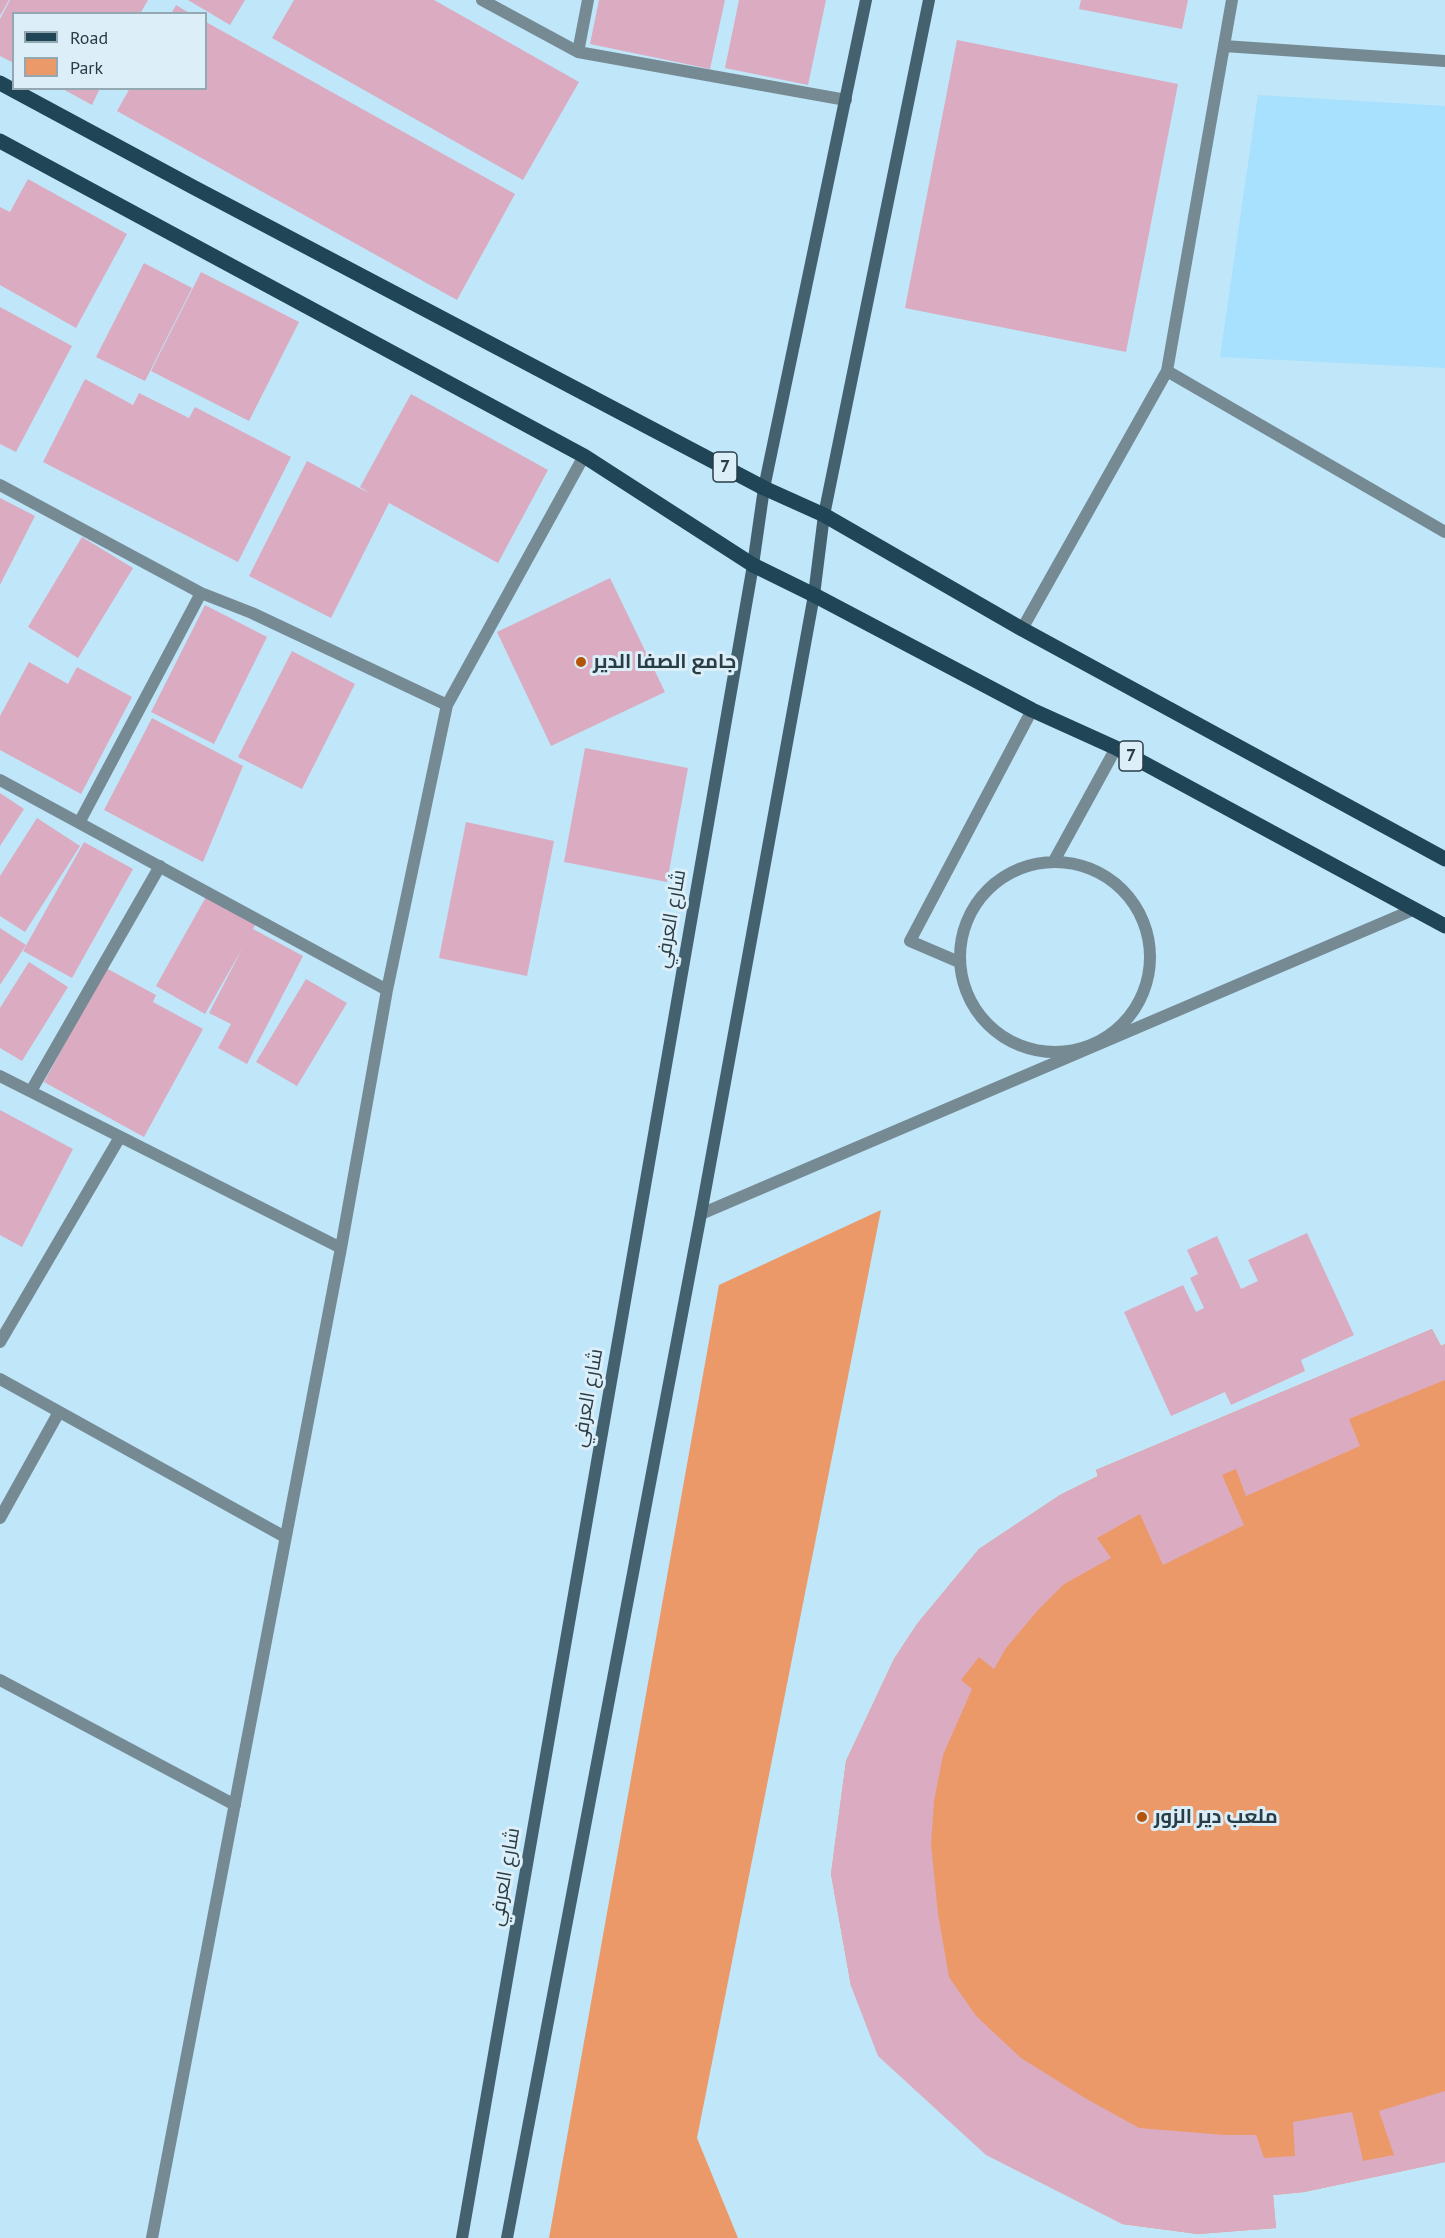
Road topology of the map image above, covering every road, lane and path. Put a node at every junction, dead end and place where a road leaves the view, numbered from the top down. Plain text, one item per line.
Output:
1 (482, 0) edge
2 (588, 0) edge
3 (866, 0) edge
4 (929, 0) edge
5 (1232, 0) edge
6 (1224, 46) junction
7 (578, 52) junction
8 (1445, 61) edge
9 (13, 90) edge
10 (846, 100) junction
11 (0, 141) edge
12 (1167, 371) junction
13 (584, 456) junction
14 (0, 485) edge
15 (764, 488) junction
16 (824, 514) junction
17 (1445, 531) edge
18 (753, 565) junction
19 (201, 593) junction
20 (814, 595) junction
21 (1022, 629) junction
22 (447, 705) junction
23 (1032, 710) junction
24 (1116, 748) junction
25 (0, 780) edge
26 (79, 823) junction
27 (1445, 859) edge
28 (1054, 861) junction
29 (160, 866) junction
30 (1415, 909) junction
31 (1445, 926) edge
32 (959, 962) junction
33 (387, 990) junction
34 (1101, 1042) junction
35 (0, 1076) edge
36 (31, 1091) junction
37 (120, 1137) junction
38 (701, 1214) junction
39 (341, 1248) junction
40 (0, 1342) edge
41 (0, 1379) edge
42 (59, 1412) junction
43 (0, 1518) edge
44 (285, 1537) junction
45 (0, 1680) edge
46 (235, 1805) junction
47 (152, 2238) edge
48 (462, 2238) edge
49 (507, 2238) edge

1 - 7 street
2 - 7 street
3 - 10 street, شارع العرفي
4 - 16 street
5 - 6 street
6 - 8 street
6 - 12 street
7 - 10 street
9 - 15 main road, 7
10 - 15 street, شارع العرفي
11 - 13 main road, 7
12 - 17 street
12 - 21 street
13 - 18 main road, 7
13 - 22 street
14 - 19 street
15 - 16 main road, 7
15 - 18 street, شارع العرفي
16 - 20 street
16 - 21 main road, 7
18 - 20 main road, 7
18 - 48 street, شارع العرفي
19 - 22 street
19 - 26 street
20 - 23 main road, 7
20 - 38 street
21 - 27 main road, 7
22 - 33 street
23 - 24 main road, 7
23 - 32 street
24 - 28 street
24 - 30 main road, 7
25 - 26 street
26 - 29 street
28 - 32 street
28 - 34 street
29 - 33 street
29 - 36 street
30 - 31 main road, 7
30 - 34 street
32 - 34 street
33 - 39 street
34 - 38 street
35 - 36 street
36 - 37 street
37 - 39 street
37 - 40 street
38 - 49 street
39 - 44 street
41 - 42 street
42 - 43 street
42 - 44 street
44 - 46 street
45 - 46 street
46 - 47 street

